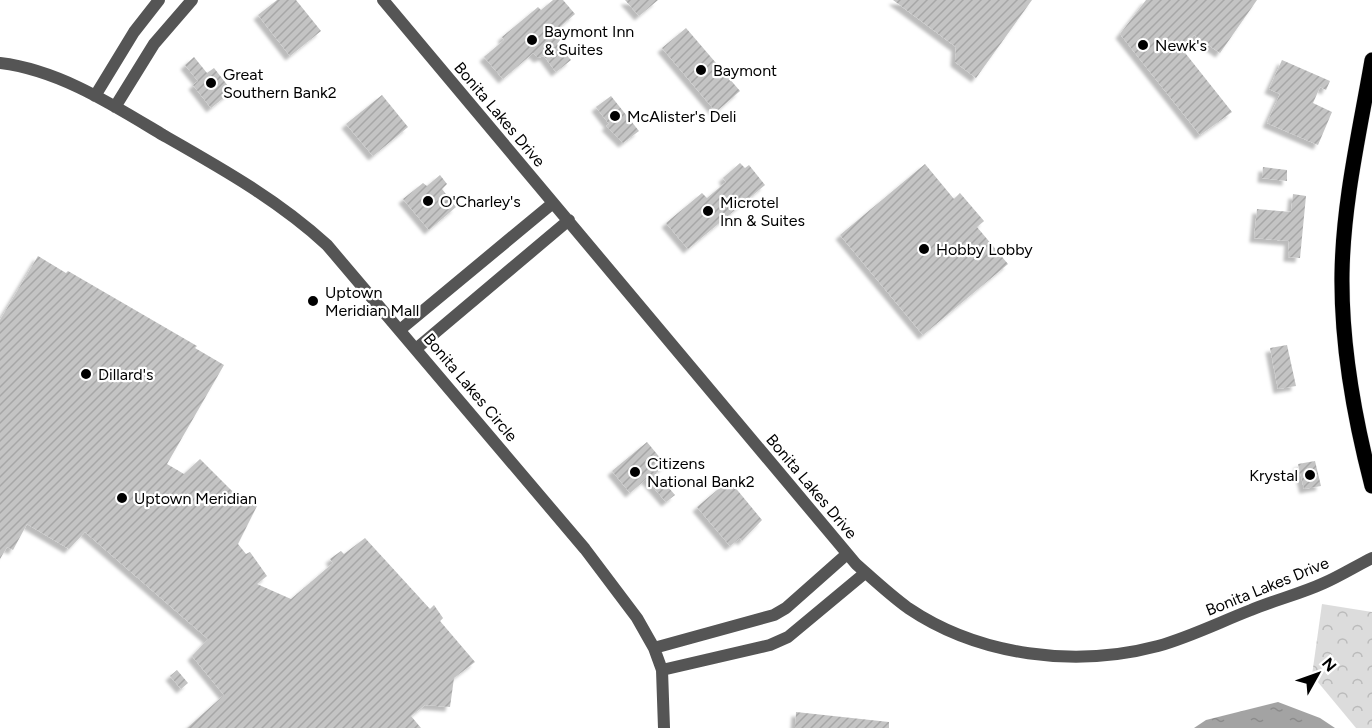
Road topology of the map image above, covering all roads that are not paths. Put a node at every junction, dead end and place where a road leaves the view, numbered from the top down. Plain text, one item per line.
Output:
1 (159, 0) edge
2 (192, 0) edge
3 (383, 0) edge
4 (1372, 60) edge
5 (0, 63) edge
6 (95, 96) junction
7 (115, 106) junction
8 (554, 203) junction
9 (568, 220) junction
10 (401, 329) junction
11 (417, 348) junction
12 (1372, 486) edge
13 (847, 554) junction
14 (1372, 558) edge
15 (865, 573) junction
16 (654, 648) junction
17 (662, 670) junction
18 (664, 728) edge

1 - 6 street
2 - 7 street
3 - 8 street, Bonita Lakes Drive
4 - 12 main road
5 - 6 street, Bonita Lakes Circle
6 - 7 street, Bonita Lakes Circle
7 - 10 street, Bonita Lakes Circle
8 - 9 street, Bonita Lakes Drive
8 - 10 street
9 - 11 street
9 - 13 street, Bonita Lakes Drive
10 - 11 street, Bonita Lakes Circle
11 - 16 street, Bonita Lakes Circle
13 - 15 street, Bonita Lakes Drive
13 - 16 street
14 - 15 street, Bonita Lakes Drive
15 - 17 street
16 - 17 street, Bonita Lakes Circle
17 - 18 street, Bonita Lakes Circle

